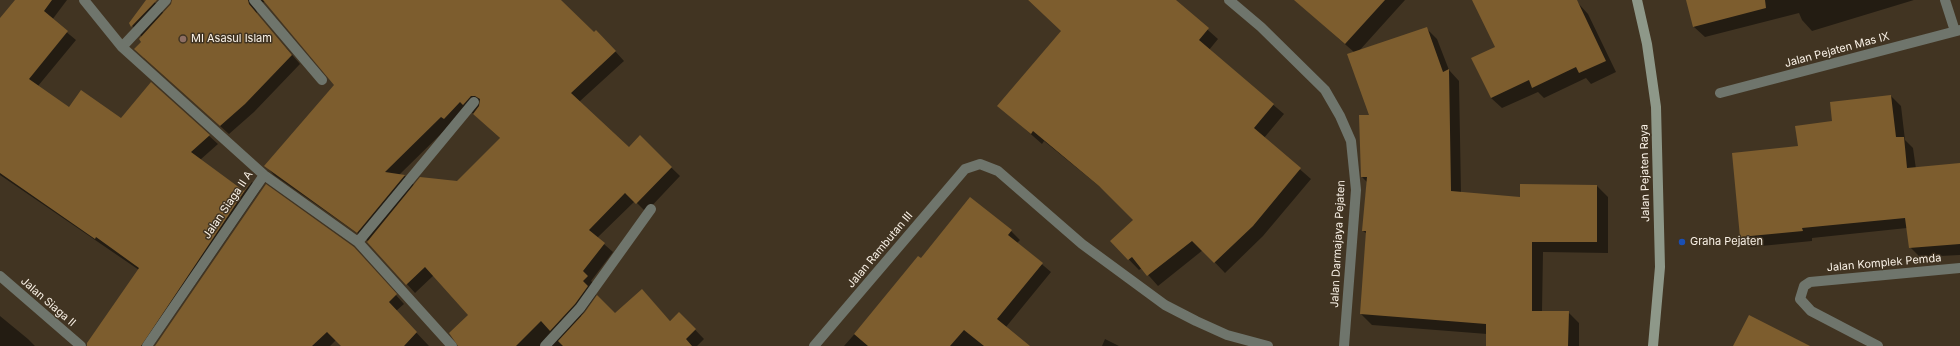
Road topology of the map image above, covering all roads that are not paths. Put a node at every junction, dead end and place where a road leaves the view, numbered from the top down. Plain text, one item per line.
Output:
1 (84, 0) edge
2 (166, 0) edge
3 (254, 0) edge
4 (1229, 0) edge
5 (1637, 0) edge
6 (1945, 0) edge
7 (1957, 31) edge
8 (122, 48) junction
9 (322, 80) dead end
10 (1720, 93) dead end
11 (474, 102) dead end
12 (264, 175) junction
13 (651, 209) dead end
14 (358, 242) junction
15 (1960, 268) edge
16 (0, 276) edge
17 (81, 346) edge
18 (147, 346) edge
19 (452, 346) edge
20 (545, 346) edge
21 (814, 346) edge
22 (1268, 346) edge
23 (1344, 346) edge
24 (1653, 346) edge
25 (1878, 346) edge

1 - 8 street, Jalan Siaga II A
2 - 8 street
3 - 9 street
4 - 23 street, Jalan Darmajaya Pejaten
5 - 24 main road, Jalan Pejaten Raya
6 - 7 street
7 - 10 street, Jalan Pejaten Mas IX
8 - 12 street, Jalan Siaga II A
11 - 14 street
12 - 14 street
12 - 18 street, Jalan Siaga II A
13 - 20 street
14 - 19 street
15 - 25 street, Jalan Komplek Pemda
16 - 17 street, Jalan Siaga II
21 - 22 street, Jalan Rambutan III

